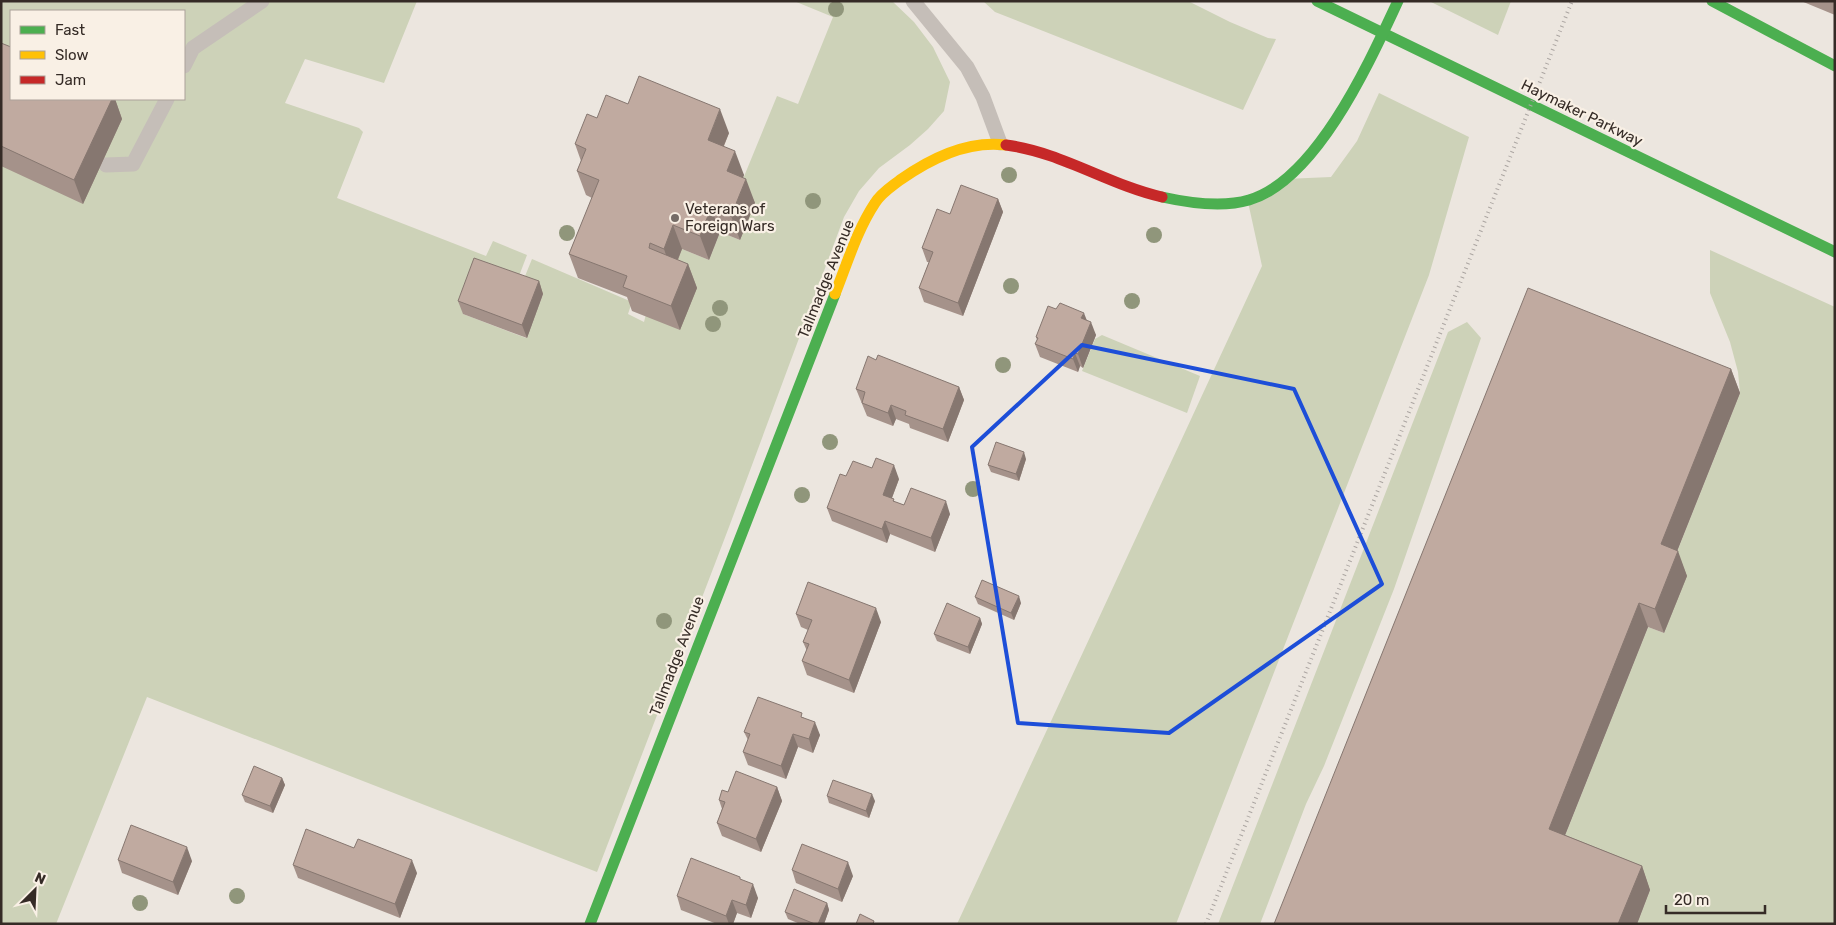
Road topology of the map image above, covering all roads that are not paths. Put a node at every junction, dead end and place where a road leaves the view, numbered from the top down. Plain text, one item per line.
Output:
1 (262, 1) edge
2 (913, 1) edge
3 (1316, 1) edge
4 (1398, 1) edge
5 (1712, 1) edge
6 (185, 64) edge
7 (1835, 66) edge
8 (166, 100) edge
9 (1000, 143) junction
10 (106, 165) dead end
11 (1835, 252) edge
12 (590, 924) edge

1 - 6 lane
2 - 9 lane
3 - 11 street, Haymaker Parkway
4 - 9 street, Tallmadge Avenue
5 - 7 street
8 - 10 lane
9 - 12 street, Tallmadge Avenue

